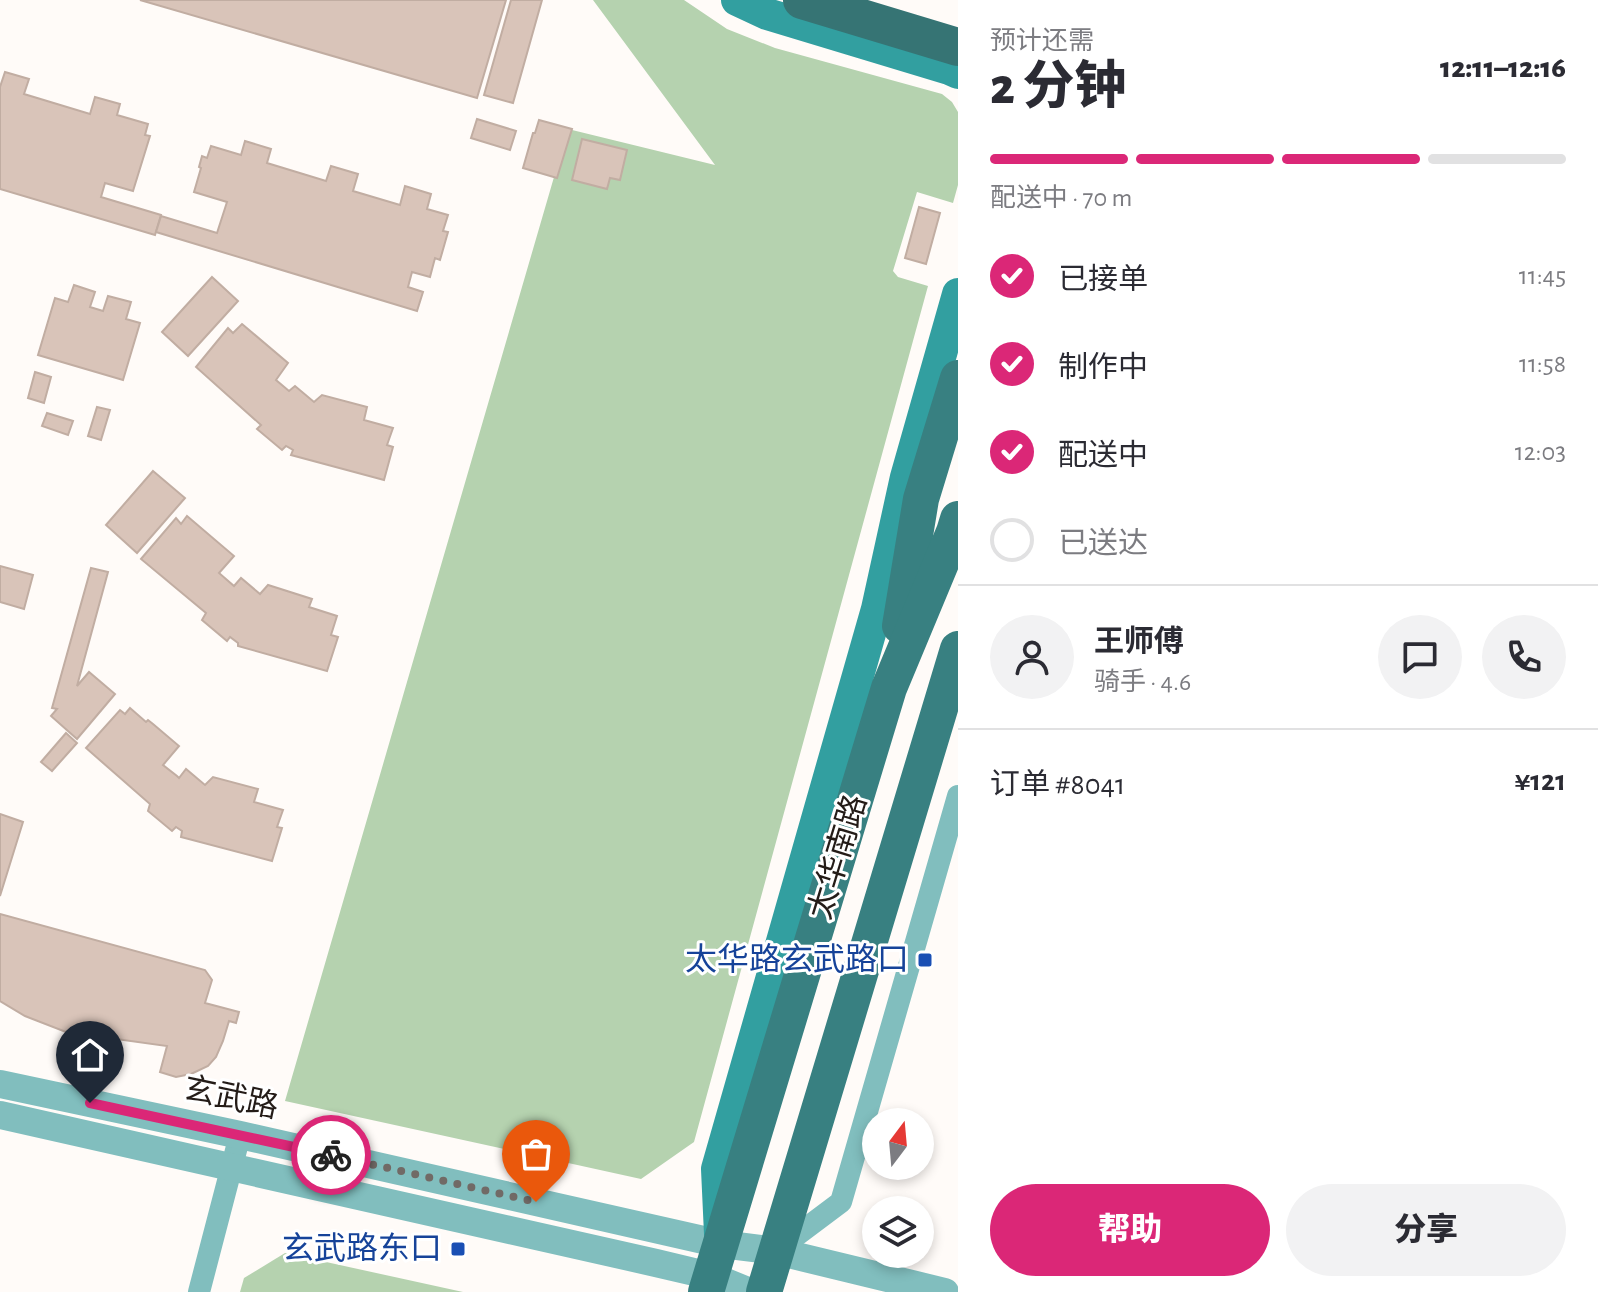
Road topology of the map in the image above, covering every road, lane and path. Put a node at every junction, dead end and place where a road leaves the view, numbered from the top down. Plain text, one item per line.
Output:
1 (737, 0) edge
2 (802, 0) edge
3 (958, 47) edge
4 (958, 73) edge
5 (958, 294) edge
6 (958, 378) edge
7 (958, 519) edge
8 (958, 649) edge
9 (889, 688) junction
10 (950, 689) edge
11 (958, 796) edge
12 (0, 1084) edge
13 (0, 1115) edge
14 (240, 1135) junction
15 (232, 1169) junction
16 (776, 1251) junction
17 (713, 1271) edge
18 (199, 1292) edge
19 (750, 1292) edge
20 (764, 1292) edge
21 (945, 1292) edge

1 - 4 main road
2 - 3 highway
5 - 17 main road
6 - 9 main road
7 - 9 main road, 太华南路
8 - 10 main road, 太华南路
9 - 17 main road, 太华南路
10 - 16 main road, 太华南路
11 - 16 street
12 - 14 street, 玄武路
13 - 15 street, 玄武路
14 - 15 street
14 - 17 street, 玄武路
15 - 17 street, 玄武路
15 - 18 street
16 - 17 street, 玄武路
16 - 20 main road, 太华南路
16 - 21 street, 玄武路
17 - 19 street, 玄武路

